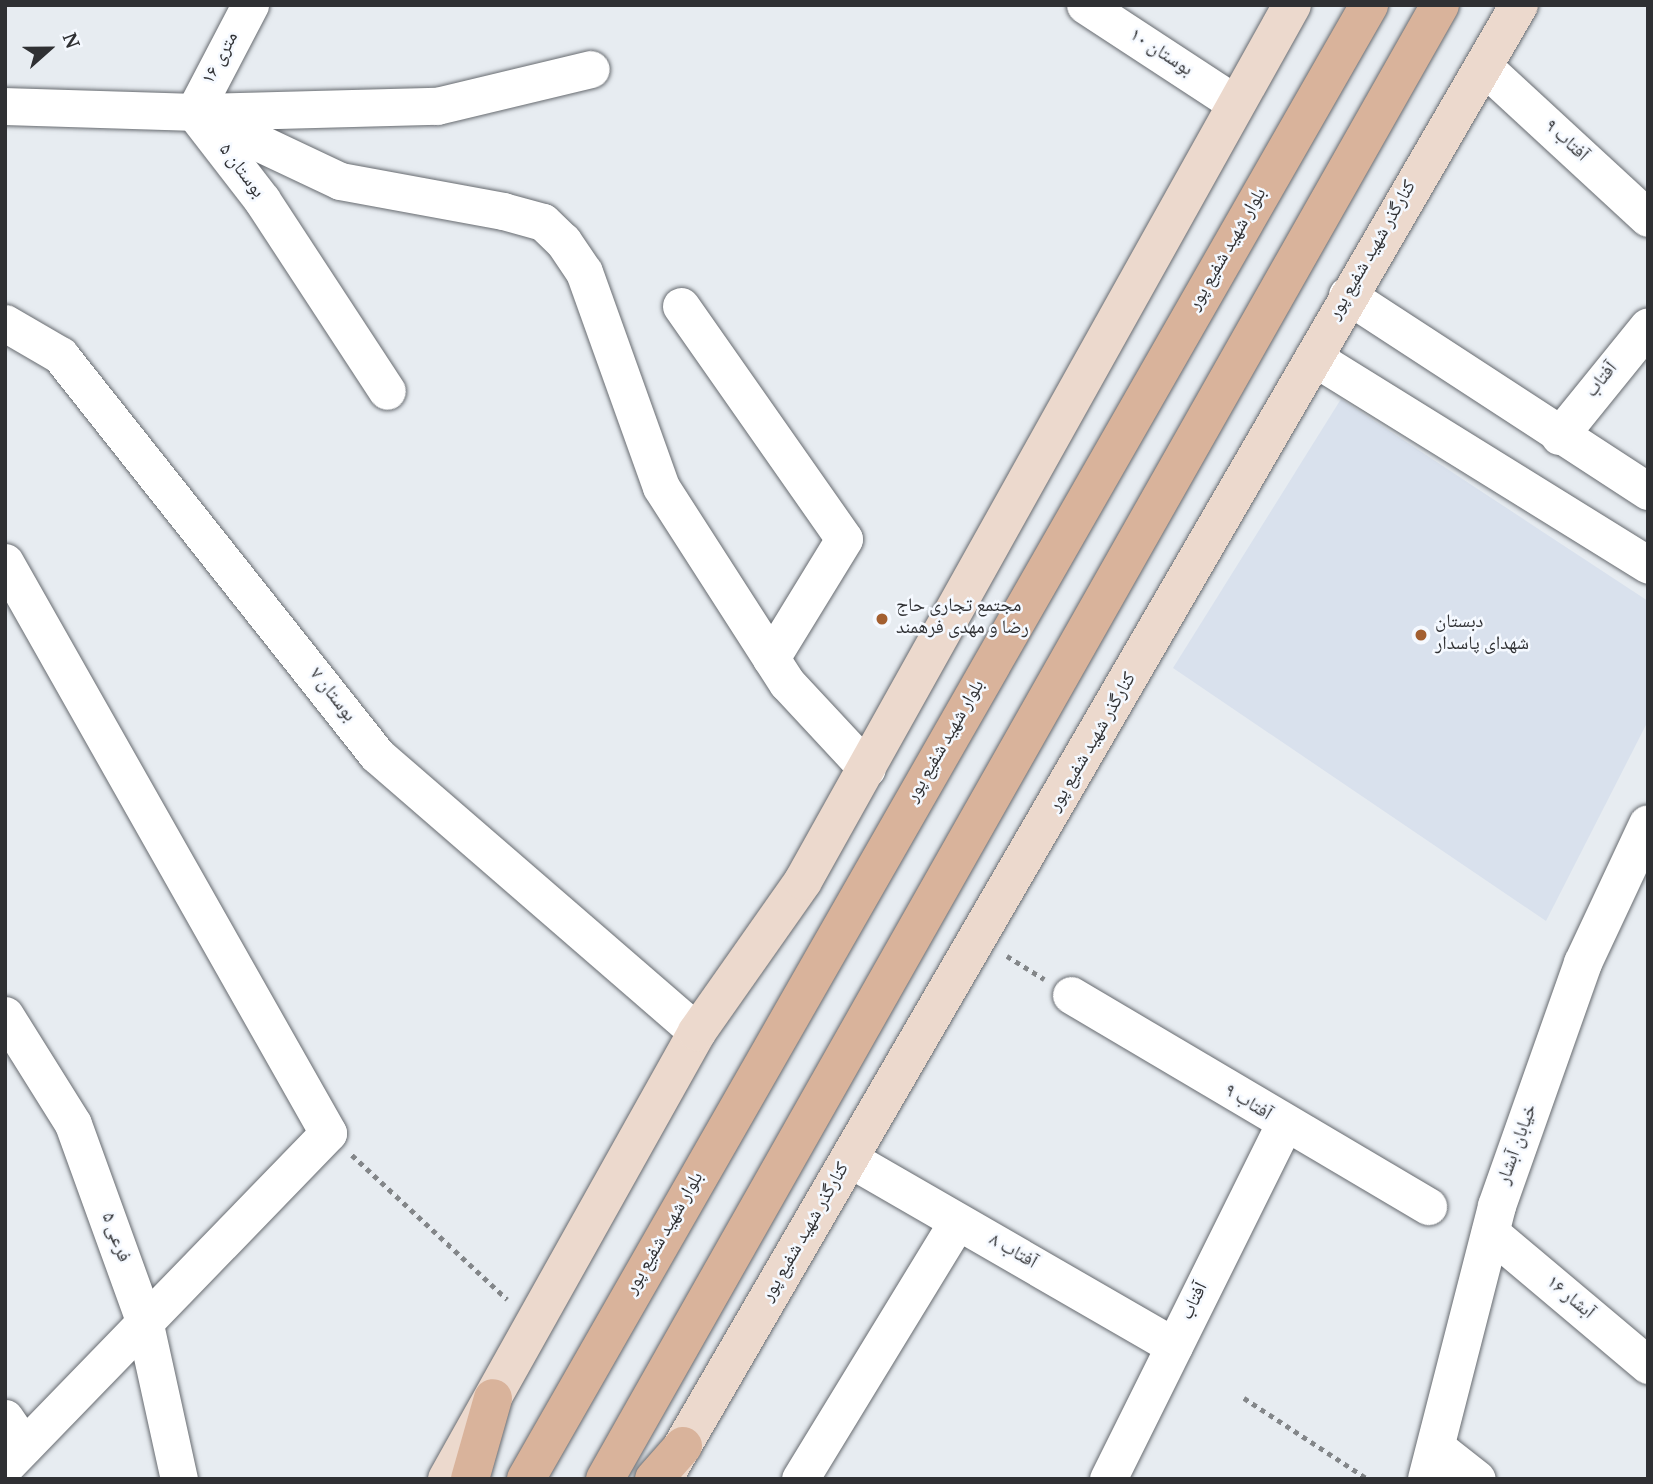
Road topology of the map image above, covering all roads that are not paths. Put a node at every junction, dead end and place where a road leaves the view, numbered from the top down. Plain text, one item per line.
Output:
1 (250, 5) edge
2 (1085, 5) edge
3 (1292, 5) edge
4 (1369, 5) edge
5 (1440, 5) edge
6 (1519, 5) edge
7 (1483, 66) junction
8 (591, 69) dead end
9 (1235, 103) junction
10 (5, 106) edge
11 (194, 112) junction
12 (1648, 218) edge
13 (1347, 295) junction
14 (681, 306) dead end
15 (5, 323) edge
16 (1648, 326) edge
17 (1313, 357) junction
18 (387, 391) dead end
19 (1559, 436) junction
20 (1648, 491) edge
21 (5, 562) edge
22 (1648, 565) edge
23 (771, 658) junction
24 (867, 769) junction
25 (1648, 824) edge
26 (1071, 995) road end
27 (5, 1015) edge
28 (697, 1032) junction
29 (1283, 1126) junction
30 (850, 1158) junction
31 (1428, 1206) dead end
32 (957, 1222) junction
33 (1490, 1232) junction
34 (144, 1320) junction
35 (1174, 1346) junction
36 (1648, 1365) edge
37 (493, 1398) junction
38 (12, 1444) edge
39 (682, 1446) junction
40 (1431, 1462) edge
41 (1111, 1478) edge
42 (179, 1479) edge
43 (447, 1479) edge
44 (470, 1479) edge
45 (526, 1479) edge
46 (605, 1479) edge
47 (653, 1479) edge
48 (663, 1479) edge
49 (800, 1479) edge
50 (1477, 1479) edge

1 - 11 street, ۱۶ متری
2 - 9 street, بوستان ۱۰
3 - 9 main road
4 - 45 main road, بلوار شهید شفیع پور
5 - 46 main road
6 - 7 main road, کنارگذر شهید شفیع پور
7 - 12 street, آفتاب ۹
7 - 13 main road, کنارگذر شهید شفیع پور
8 - 11 street
9 - 24 main road
10 - 11 street
11 - 18 street, بوستان ۵
11 - 23 street
13 - 17 main road, کنارگذر شهید شفیع پور
13 - 19 street
14 - 23 street
15 - 28 street, بوستان ۷
16 - 19 street, آفتاب
17 - 22 street
17 - 30 main road, کنارگذر شهید شفیع پور
19 - 20 street
21 - 34 street
23 - 24 street
24 - 28 main road
25 - 33 street, خیابان آبشار
26 - 29 street, آفتاب ۹
27 - 34 street, فرعی ۵
28 - 37 main road
29 - 31 street, آفتاب ۹
29 - 35 street, آفتاب
30 - 32 street, آفتاب ۸
30 - 39 main road, کنارگذر شهید شفیع پور
32 - 35 street, آفتاب ۸
32 - 49 street
33 - 36 street, آبشار ۱۶
33 - 40 street, خیابان آبشار
34 - 38 street
34 - 42 street, فرعی ۵
35 - 41 street, آفتاب
37 - 43 main road
37 - 44 main road
39 - 47 main road
39 - 48 main road, کنارگذر شهید شفیع پور
40 - 50 street

